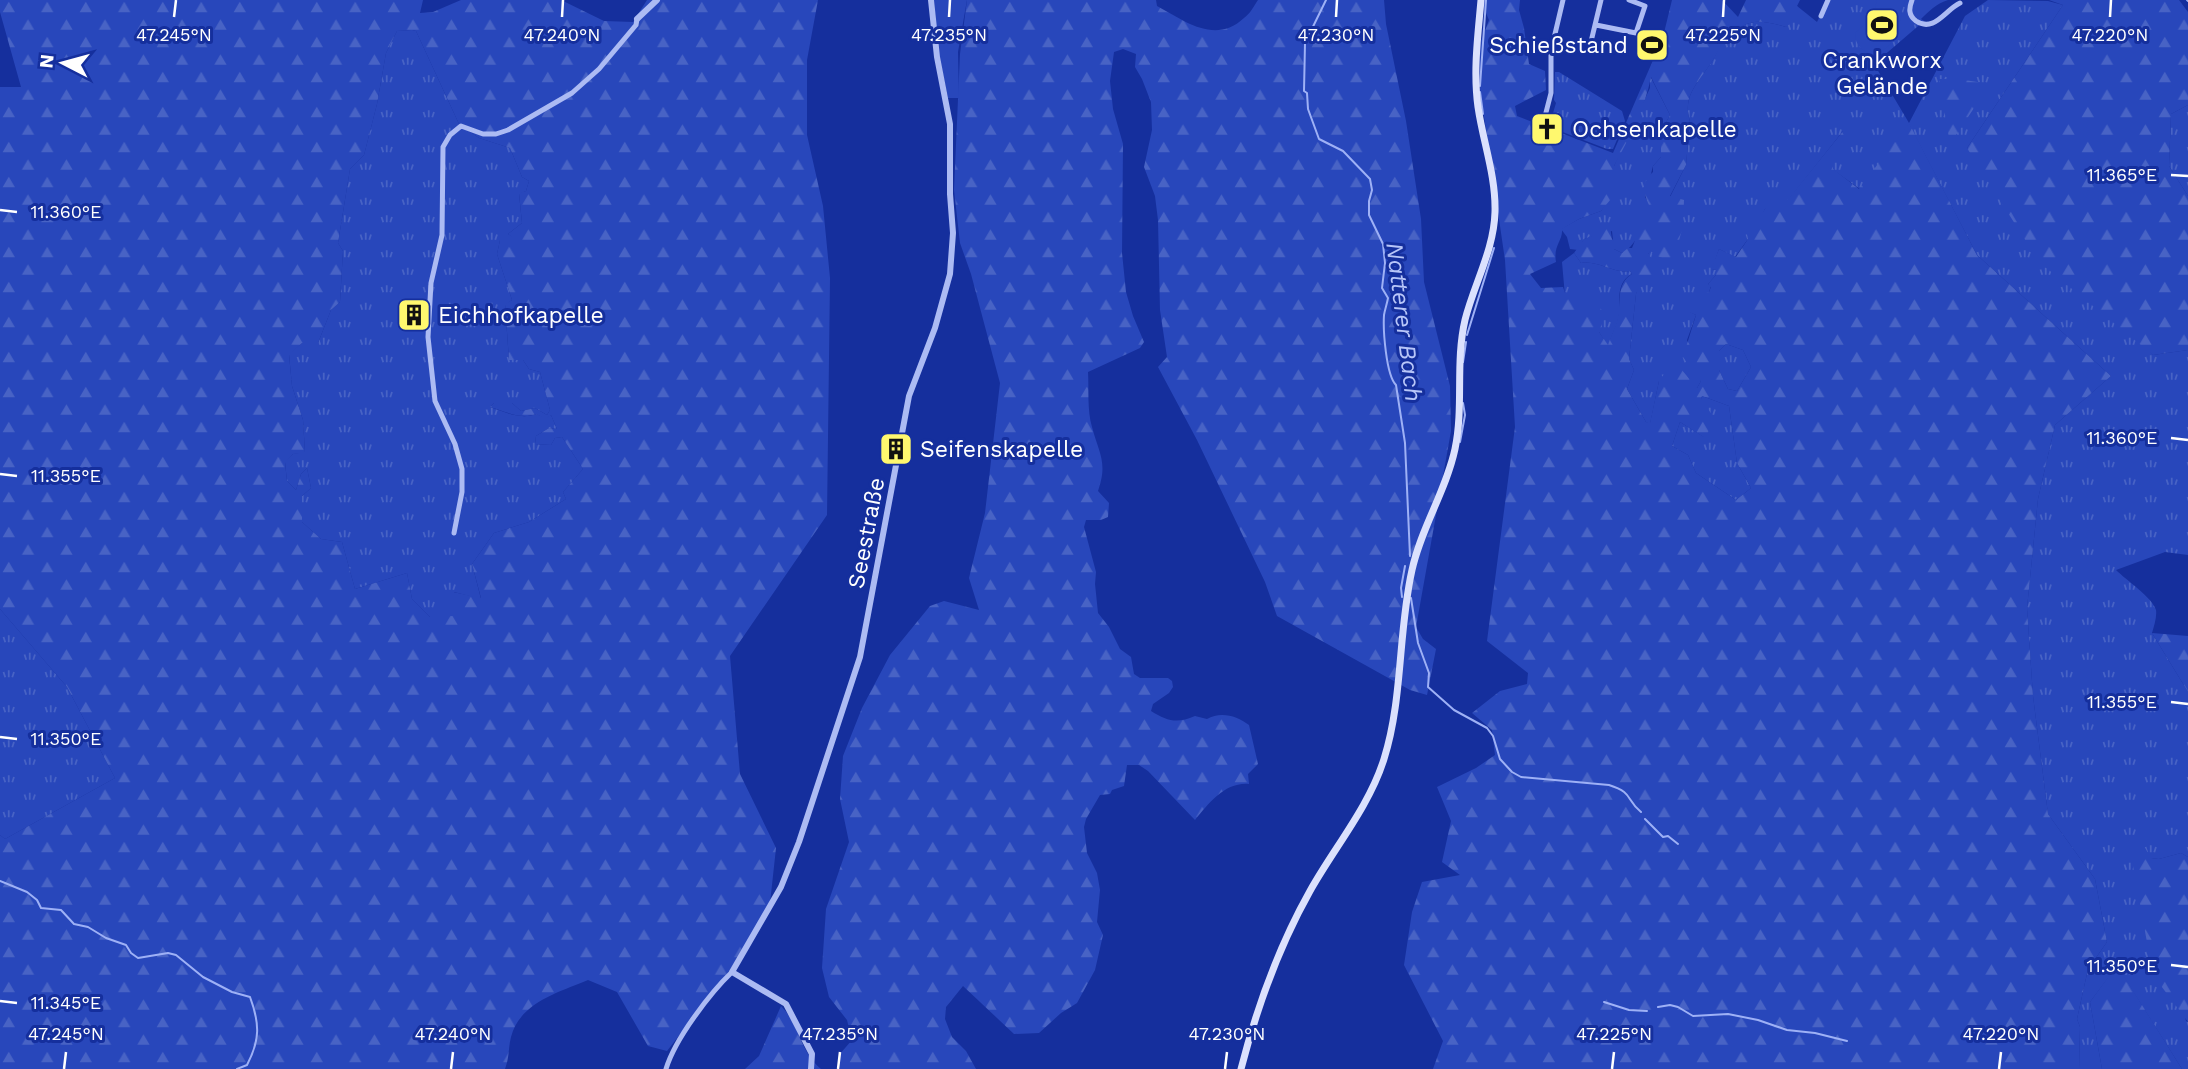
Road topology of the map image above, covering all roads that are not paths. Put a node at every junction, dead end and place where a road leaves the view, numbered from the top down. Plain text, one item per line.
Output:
1 (657, 0) edge
2 (931, 0) edge
3 (1481, 0) edge
4 (1563, 0) edge
5 (1601, 0) edge
6 (1629, 0) edge
7 (1828, 0) edge
8 (1912, 0) edge
9 (1961, 4) edge
10 (1821, 16) dead end
11 (637, 19) joint
12 (1595, 25) junction
13 (1590, 50) dead end
14 (1542, 128) dead end
15 (454, 533) dead end
16 (732, 972) junction
17 (666, 1069) edge
18 (811, 1069) edge
19 (1241, 1069) edge

1 - 11 street
2 - 16 street, Seestraße
3 - 19 main road
4 - 14 street
5 - 12 street
6 - 12 street
7 - 10 street
8 - 9 street
11 - 15 street
12 - 13 street
16 - 17 street
16 - 18 street

